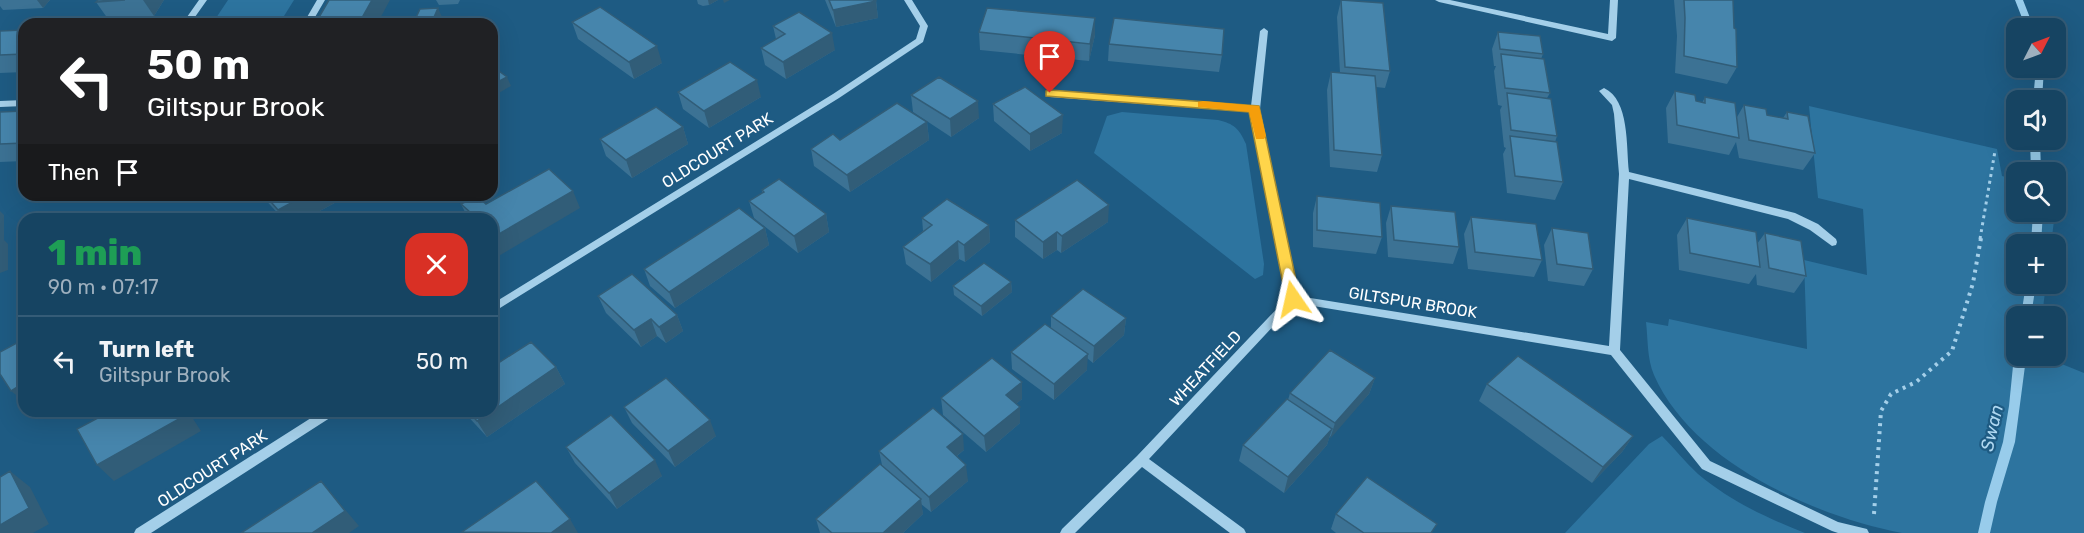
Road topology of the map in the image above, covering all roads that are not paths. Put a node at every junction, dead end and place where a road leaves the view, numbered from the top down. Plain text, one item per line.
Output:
1 (203, 0) edge
2 (321, 0) edge
3 (908, 0) edge
4 (1439, 0) edge
5 (1614, 0) edge
6 (190, 18) edge
7 (310, 18) edge
8 (1263, 31) dead end
9 (1604, 92) dead end
10 (1050, 93) dead end
11 (18, 103) edge
12 (0, 104) edge
13 (1255, 108) junction
14 (1624, 174) junction
15 (1832, 242) dead end
16 (1293, 299) junction
17 (498, 305) edge
18 (1614, 351) junction
19 (323, 417) edge
20 (1141, 460) junction
21 (140, 533) edge
22 (1066, 533) edge
23 (1240, 533) edge
24 (1863, 533) edge

1 - 6 street
2 - 7 street
3 - 17 street, OLDCOURT PARK
4 - 5 street
8 - 13 street
9 - 14 street
10 - 13 street
11 - 12 street
13 - 16 street
14 - 15 street
14 - 18 street
16 - 18 street, GILTSPUR BROOK
16 - 20 street, WHEATFIELD
18 - 24 street
19 - 21 street, OLDCOURT PARK
20 - 22 street, WHEATFIELD
20 - 23 street

